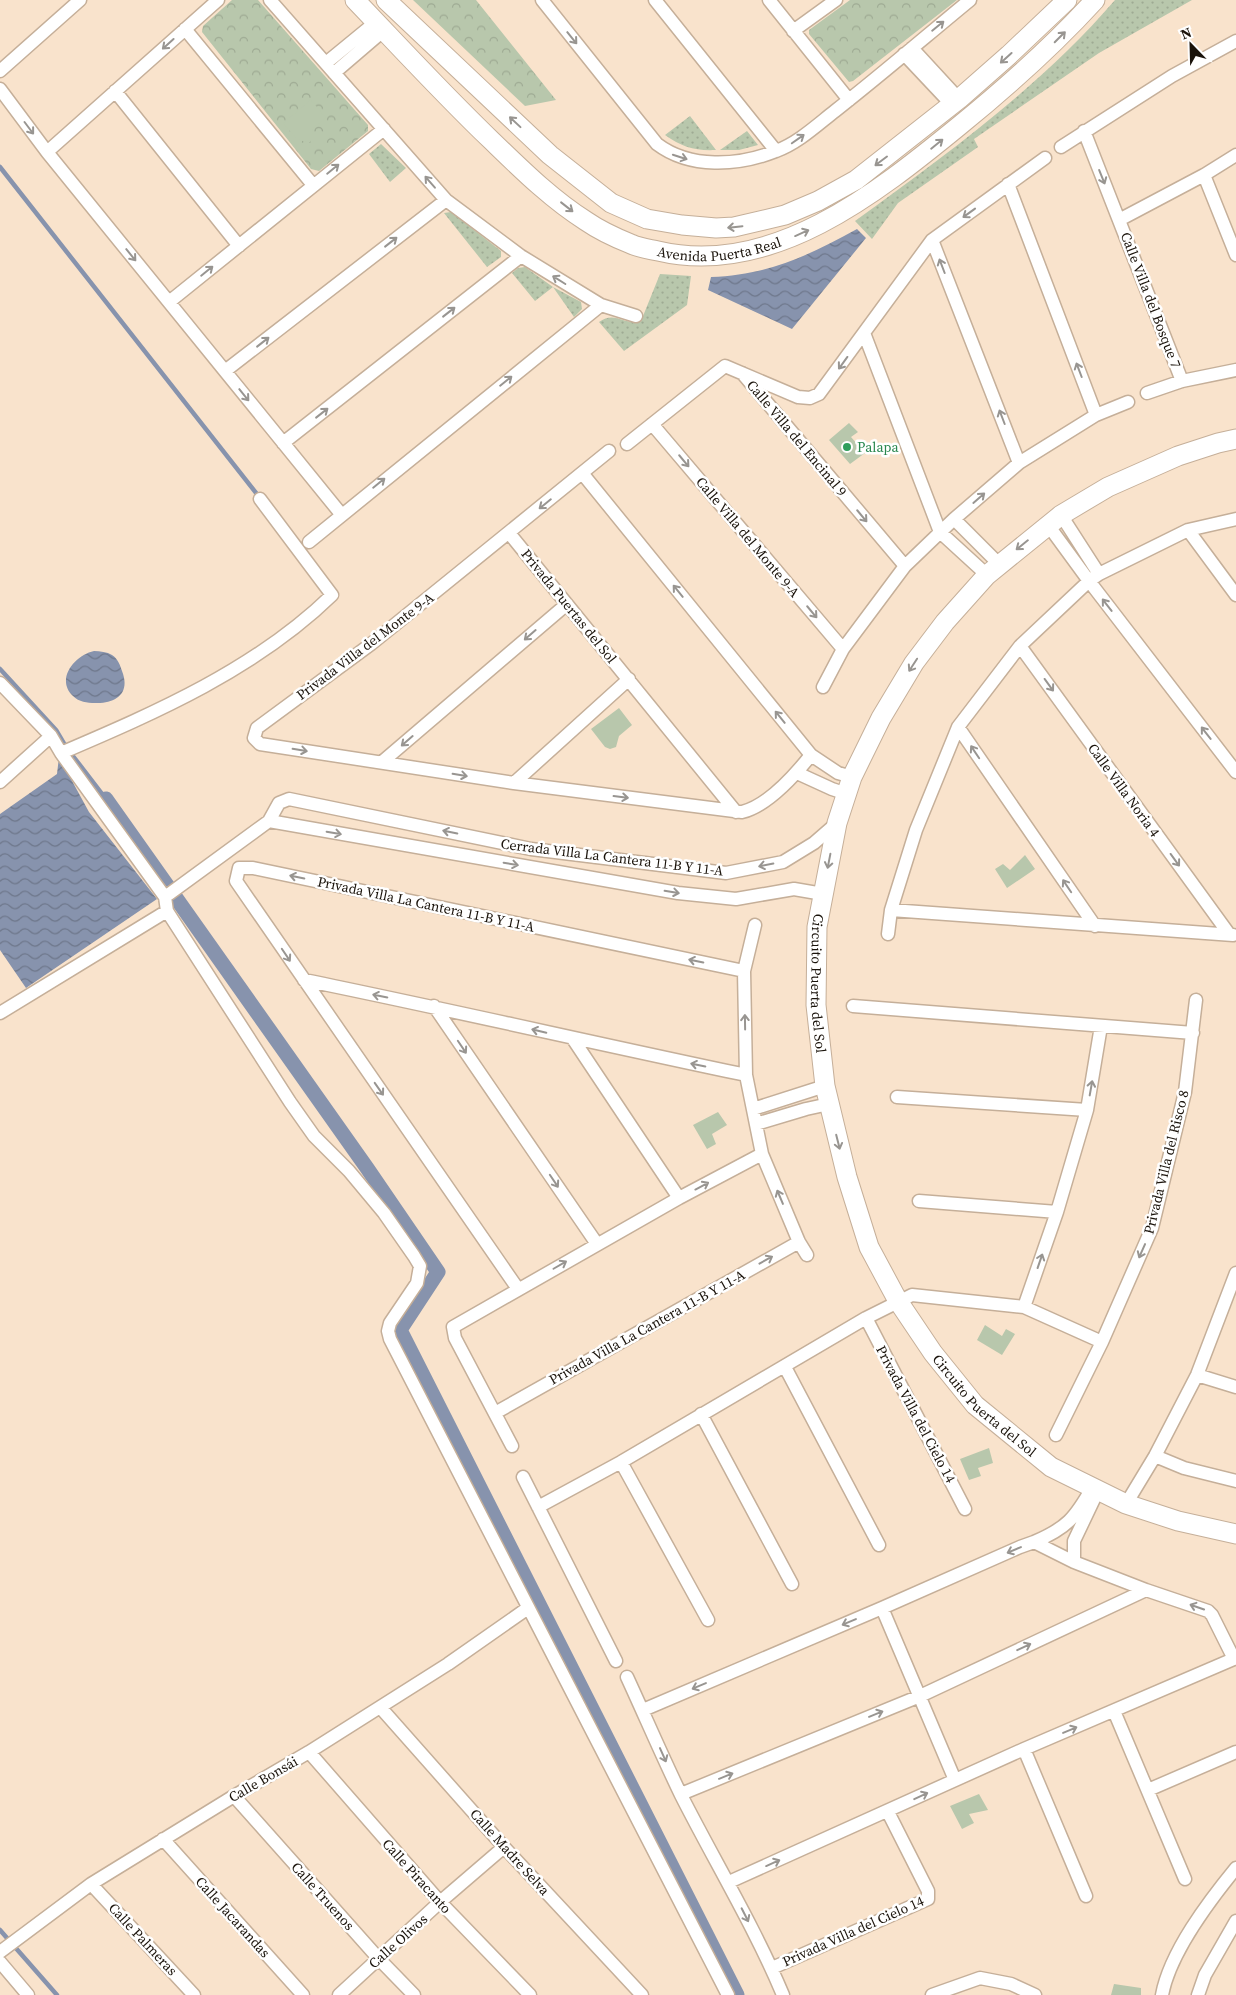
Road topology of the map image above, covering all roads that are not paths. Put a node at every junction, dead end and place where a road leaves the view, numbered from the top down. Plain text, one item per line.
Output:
1 (80, 0) edge
2 (218, 0) edge
3 (270, 0) edge
4 (355, 0) edge
5 (386, 0) edge
6 (542, 0) edge
7 (655, 0) edge
8 (769, 0) edge
9 (836, 0) edge
10 (970, 0) edge
11 (1067, 0) edge
12 (1095, 0) edge
13 (380, 26) junction
14 (185, 29) junction
15 (793, 31) junction
16 (1236, 41) edge
17 (908, 51) junction
18 (330, 68) junction
19 (0, 71) edge
20 (0, 89) edge
21 (115, 91) junction
22 (849, 100) junction
23 (956, 102) junction
24 (384, 129) junction
25 (1084, 131) junction
26 (1061, 147) dead end
27 (776, 151) junction
28 (47, 152) junction
29 (550, 155) junction
30 (1236, 155) edge
31 (1045, 158) dead end
32 (1204, 175) junction
33 (529, 176) junction
34 (1008, 184) junction
35 (314, 185) junction
36 (446, 200) junction
37 (1119, 220) junction
38 (932, 240) junction
39 (239, 246) junction
40 (1236, 255) edge
41 (521, 256) junction
42 (169, 302) junction
43 (600, 306) junction
44 (636, 316) dead end
45 (864, 333) junction
46 (1236, 370) edge
47 (225, 371) junction
48 (741, 372) junction
49 (1182, 381) junction
50 (1147, 393) dead end
51 (1128, 402) dead end
52 (1096, 415) junction
53 (652, 424) junction
54 (1236, 439) edge
55 (283, 443) junction
56 (627, 444) dead end
57 (610, 451) dead end
58 (1019, 463) junction
59 (582, 473) junction
60 (260, 499) dead end
61 (341, 514) junction
62 (954, 519) junction
63 (1236, 519) edge
64 (1059, 527) junction
65 (1188, 530) junction
66 (940, 532) junction
67 (509, 533) junction
68 (309, 542) dead end
69 (987, 564) junction
70 (904, 566) junction
71 (1094, 577) junction
72 (1236, 595) edge
73 (567, 604) junction
74 (1020, 646) junction
75 (843, 649) junction
76 (629, 679) junction
77 (0, 683) edge
78 (823, 687) dead end
79 (958, 727) junction
80 (51, 736) junction
81 (61, 753) junction
82 (811, 755) junction
83 (382, 762) junction
84 (1236, 772) edge
85 (798, 773) junction
86 (0, 782) edge
87 (514, 783) junction
88 (842, 783) junction
89 (736, 812) junction
90 (269, 821) junction
91 (837, 823) junction
92 (482, 839) junction
93 (477, 858) junction
94 (823, 894) junction
95 (165, 897) junction
96 (891, 910) junction
97 (167, 911) junction
98 (755, 925) dead end
99 (1095, 926) junction
100 (888, 934) dead end
101 (1232, 935) edge
102 (744, 971) junction
103 (304, 980) junction
104 (1196, 1000) dead end
105 (434, 1006) junction
106 (853, 1006) dead end
107 (0, 1013) edge
108 (1101, 1026) junction
109 (1193, 1034) junction
110 (573, 1039) junction
111 (746, 1074) junction
112 (827, 1095) junction
113 (897, 1097) dead end
114 (753, 1109) junction
115 (1087, 1110) junction
116 (756, 1124) junction
117 (762, 1154) junction
118 (679, 1198) junction
119 (919, 1201) dead end
120 (1057, 1212) junction
121 (799, 1242) junction
122 (597, 1244) junction
123 (807, 1255) dead end
124 (1236, 1273) edge
125 (518, 1289) junction
126 (1233, 1292) edge
127 (898, 1302) junction
128 (1024, 1307) junction
129 (866, 1318) junction
130 (1102, 1342) junction
131 (785, 1367) junction
132 (1197, 1375) junction
133 (1236, 1387) edge
134 (495, 1413) junction
135 (701, 1414) junction
136 (1056, 1435) dead end
137 (512, 1446) dead end
138 (1155, 1456) junction
139 (621, 1462) junction
140 (523, 1477) dead end
141 (1236, 1481) edge
142 (1095, 1489) junction
143 (1128, 1499) junction
144 (538, 1506) junction
145 (965, 1509) dead end
146 (1084, 1509) junction
147 (1236, 1534) edge
148 (1034, 1542) junction
149 (878, 1545) dead end
150 (1074, 1562) junction
151 (792, 1584) dead end
152 (1146, 1590) junction
153 (528, 1608) junction
154 (882, 1608) junction
155 (708, 1620) dead end
156 (1235, 1658) edge
157 (616, 1661) dead end
158 (627, 1677) dead end
159 (920, 1696) junction
160 (380, 1707) junction
161 (643, 1710) junction
162 (1114, 1711) junction
163 (1024, 1749) junction
164 (309, 1752) junction
165 (1236, 1752) edge
166 (955, 1780) junction
167 (1148, 1790) junction
168 (681, 1794) junction
169 (234, 1796) junction
170 (888, 1812) junction
171 (163, 1839) junction
172 (504, 1848) junction
173 (1236, 1868) edge
174 (1185, 1879) dead end
175 (729, 1882) junction
176 (91, 1884) junction
177 (1086, 1896) dead end
178 (440, 1902) junction
179 (1236, 1921) edge
180 (0, 1952) edge
181 (378, 1959) junction
182 (0, 1962) edge
183 (772, 1968) junction
184 (28, 1995) edge
185 (194, 1995) edge
186 (304, 1995) edge
187 (339, 1995) edge
188 (414, 1995) edge
189 (530, 1995) edge
190 (642, 1995) edge
191 (728, 1995) edge
192 (783, 1995) edge
193 (932, 1995) edge
194 (1035, 1995) edge
195 (1162, 1995) edge
196 (1198, 1995) edge

1 - 19 street
2 - 14 street
3 - 18 street
4 - 13 main road, Avenida Puerta Real
29 -> 5 main road, Avenida Puerta Real
6 -> 27 street
7 - 27 street
8 - 15 street
9 - 15 street
17 -> 10 street
11 -> 23 main road, Avenida Puerta Real
33 -> 12 main road, Avenida Puerta Real
13 - 18 street
13 - 33 main road, Avenida Puerta Real
14 -> 21 street
14 - 35 street
15 - 22 street
16 - 25 street
17 - 22 street
17 - 23 street
18 - 24 street
20 -> 28 street
21 - 28 street
21 - 39 street
27 -> 22 street
23 -> 29 main road, Avenida Puerta Real
35 -> 24 street
36 -> 24 street
25 - 26 street
25 -> 37 street, Calle Villa del Bosque 7
28 -> 42 street
29 - 33 main road
30 - 32 street, Calle Villa del Bosque 7
31 - 34 street, Calle Villa del Encinal 9
32 - 37 street, Calle Villa del Bosque 7
32 - 40 street
34 -> 38 street, Calle Villa del Encinal 9
52 -> 34 street
35 - 39 street
36 - 41 street
47 -> 36 street
37 - 49 street, Calle Villa del Bosque 7
38 - 45 street, Calle Villa del Encinal 9
58 -> 38 street
42 -> 39 street
43 -> 41 street
55 -> 41 street
42 - 47 street
43 - 44 street
61 -> 43 street
45 -> 48 street, Calle Villa del Encinal 9
45 - 66 street
46 - 49 street, Calle Villa del Bosque 7
47 -> 55 street
48 - 53 street
48 -> 70 street, Calle Villa del Encinal 9
49 - 50 street, Calle Villa del Bosque 7
51 - 52 street
52 - 58 street
53 - 56 street
53 -> 75 street, Calle Villa del Monte 9-A
54 - 64 main road, Circuito Puerta del Sol
55 - 61 street
57 - 59 street, Privada Villa del Monte 9-A
62 -> 58 street
59 -> 67 street, Privada Villa del Monte 9-A
82 -> 59 street
60 - 81 street
61 - 68 street
62 - 66 street
62 - 69 street
63 - 65 street
64 -> 69 main road, Circuito Puerta del Sol
64 - 71 street
65 - 71 street
65 - 72 street
66 - 69 street
66 - 70 street
67 - 73 street, Privada Puertas del Sol
67 -> 83 street, Privada Villa del Monte 9-A
69 -> 88 main road, Circuito Puerta del Sol
70 - 75 street
71 - 74 street
84 -> 71 street
73 - 76 street, Privada Puertas del Sol
73 -> 83 street
74 - 79 street
74 -> 101 street, Calle Villa Noria 4
75 - 78 street
76 - 87 street
76 - 89 street
77 - 80 street
79 - 96 street
99 -> 79 street
80 - 81 street
80 - 86 street
81 - 95 street
82 - 85 street, Privada Villa del Monte 9-A
82 - 88 street
83 -> 87 street, Privada Villa del Monte 9-A
85 - 88 street
85 - 89 street, Privada Villa del Monte 9-A
87 -> 89 street, Privada Villa del Monte 9-A
88 - 91 main road, Circuito Puerta del Sol
92 -> 90 street, Cerrada Villa La Cantera 11-B Y 11-A
90 -> 93 street, Cerrada Villa La Cantera 11-B Y 11-A
90 - 95 street, Cerrada Villa La Cantera 11-B Y 11-A
91 -> 92 street, Cerrada Villa La Cantera 11-B Y 11-A
91 -> 94 main road, Circuito Puerta del Sol
92 - 93 street
93 -> 94 street, Cerrada Villa La Cantera 11-B Y 11-A
94 - 112 main road, Circuito Puerta del Sol
95 - 97 street
96 - 99 street, Calle Villa Noria 4
96 - 100 street
97 - 107 street
97 - 153 street
98 - 102 street
99 - 101 street, Calle Villa Noria 4
102 -> 103 street, Privada Villa La Cantera 11-B Y 11-A
111 -> 102 street
105 -> 103 street
103 -> 125 street, Privada Villa La Cantera 11-B Y 11-A
104 - 109 street, Privada Villa del Risco 8
110 -> 105 street
105 -> 122 street
106 - 108 street
108 - 109 street
115 -> 108 street
109 -> 130 street, Privada Villa del Risco 8
111 -> 110 street
110 - 118 street
111 - 114 street
112 - 114 street
112 - 116 street
112 -> 127 main road, Circuito Puerta del Sol
113 - 115 street
114 - 116 street
115 - 120 street
116 - 117 street
118 -> 117 street
121 -> 117 street
118 - 122 street
119 - 120 street
128 -> 120 street
121 - 123 street
134 -> 121 street, Privada Villa La Cantera 11-B Y 11-A
125 -> 122 street
124 - 126 street
125 - 134 street
126 - 132 street
127 - 128 street
127 - 129 street
127 - 142 main road, Circuito Puerta del Sol
128 - 130 street
129 - 131 street
129 - 145 street, Privada Villa del Cielo 14
130 - 136 street, Privada Villa del Risco 8
131 - 135 street
131 - 149 street
132 - 133 street
132 - 138 street
134 - 137 street
135 - 139 street
135 - 151 street
138 - 141 street
138 - 143 street
139 - 144 street
139 - 155 street
140 - 144 street
142 - 143 main road, Circuito Puerta del Sol
142 - 146 street
143 - 147 main road, Circuito Puerta del Sol
144 - 157 street
146 - 148 street
146 - 150 street
148 - 150 street
148 -> 154 street
150 - 152 street
156 -> 152 street
159 -> 152 street
153 - 160 street, Calle Bonsái
153 - 191 street
154 - 159 street
154 -> 161 street
156 - 162 street
158 - 161 street, Privada Villa del Cielo 14
159 - 166 street
168 -> 159 street
160 - 164 street, Calle Bonsái
160 - 172 street, Calle Madre Selva
161 -> 168 street, Privada Villa del Cielo 14
163 -> 162 street
162 - 167 street
163 - 166 street
163 - 177 street
164 - 169 street, Calle Bonsái
164 - 178 street, Calle Piracanto
165 - 167 street
170 -> 166 street
167 - 174 street
168 - 175 street, Privada Villa del Cielo 14
169 - 171 street, Calle Bonsái
169 - 181 street, Calle Truenos
175 -> 170 street
170 - 183 street, Privada Villa del Cielo 14
171 - 176 street, Calle Bonsái
171 - 186 street, Calle Jacarandas
172 - 178 street, Calle Olivos
172 - 190 street, Calle Madre Selva
173 - 195 street
175 -> 183 street, Privada Villa del Cielo 14
176 - 180 street, Calle Bonsái
176 - 185 street, Calle Palmeras
178 - 181 street, Calle Olivos
178 - 189 street, Calle Piracanto
179 - 196 street
181 - 187 street, Calle Olivos
181 - 188 street, Calle Truenos
182 - 184 street
183 - 192 street, Privada Villa del Cielo 14
193 - 194 street

